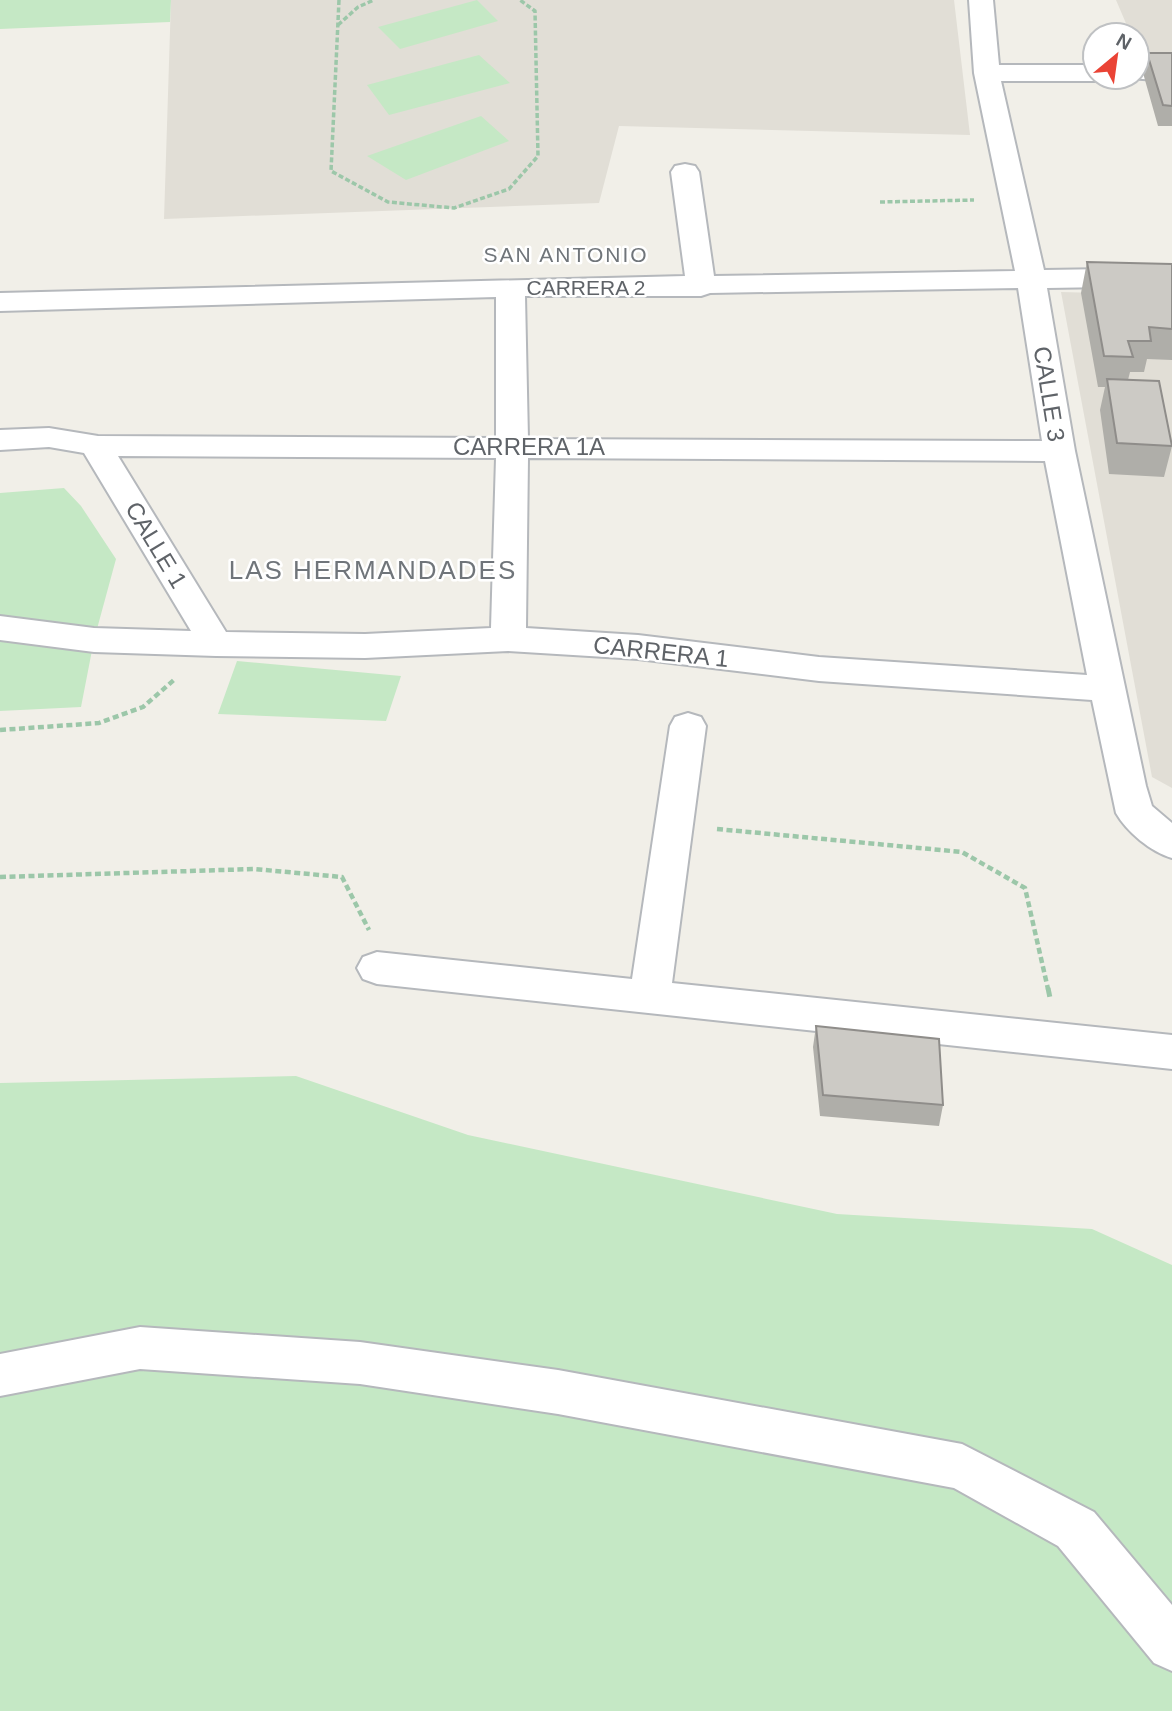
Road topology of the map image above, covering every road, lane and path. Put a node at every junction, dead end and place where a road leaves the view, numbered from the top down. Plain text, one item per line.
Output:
1 (339, 0) edge
2 (374, 0) edge
3 (520, 0) edge
4 (981, 0) edge
5 (337, 26) junction
6 (987, 73) junction
7 (1081, 73) edge
8 (1151, 73) edge
9 (1172, 73) edge
10 (685, 172) dead end
11 (1014, 200) junction
12 (880, 202) dead end
13 (1172, 278) edge
14 (1031, 279) junction
15 (701, 287) junction
16 (510, 288) junction
17 (0, 302) edge
18 (0, 440) edge
19 (96, 446) junction
20 (512, 447) junction
21 (1059, 451) junction
22 (0, 628) edge
23 (508, 639) junction
24 (216, 644) junction
25 (1105, 689) junction
26 (688, 726) dead end
27 (0, 730) edge
28 (674, 825) junction
29 (1172, 844) edge
30 (0, 877) edge
31 (377, 968) joint
32 (650, 997) junction
33 (1060, 1040) junction
34 (1172, 1052) edge
35 (0, 1375) edge
36 (1172, 1644) edge

1 - 5 path
2 - 5 path
3 - 5 path
4 - 6 street, CALLE 3
6 - 7 street
6 - 11 street, CALLE 3
8 - 9 street
10 - 15 street
11 - 12 path
11 - 14 street, CALLE 3
13 - 14 street, CARRERA 2
14 - 15 street, CARRERA 2
14 - 21 street, CALLE 3
15 - 16 street, CARRERA 2
16 - 17 street, CARRERA 2
16 - 20 street
18 - 19 street, CARRERA 1A
19 - 20 street, CARRERA 1A
19 - 24 street, CALLE 1
20 - 21 street, CARRERA 1A
20 - 23 street
21 - 25 street, CALLE 3
22 - 24 street, CARRERA 1
23 - 24 street, CARRERA 1
23 - 25 street, CARRERA 1
24 - 27 path
25 - 29 street, CALLE 3
26 - 28 street
28 - 32 street
28 - 33 path
30 - 31 path
31 - 32 street
32 - 33 street
33 - 34 street
35 - 36 street

